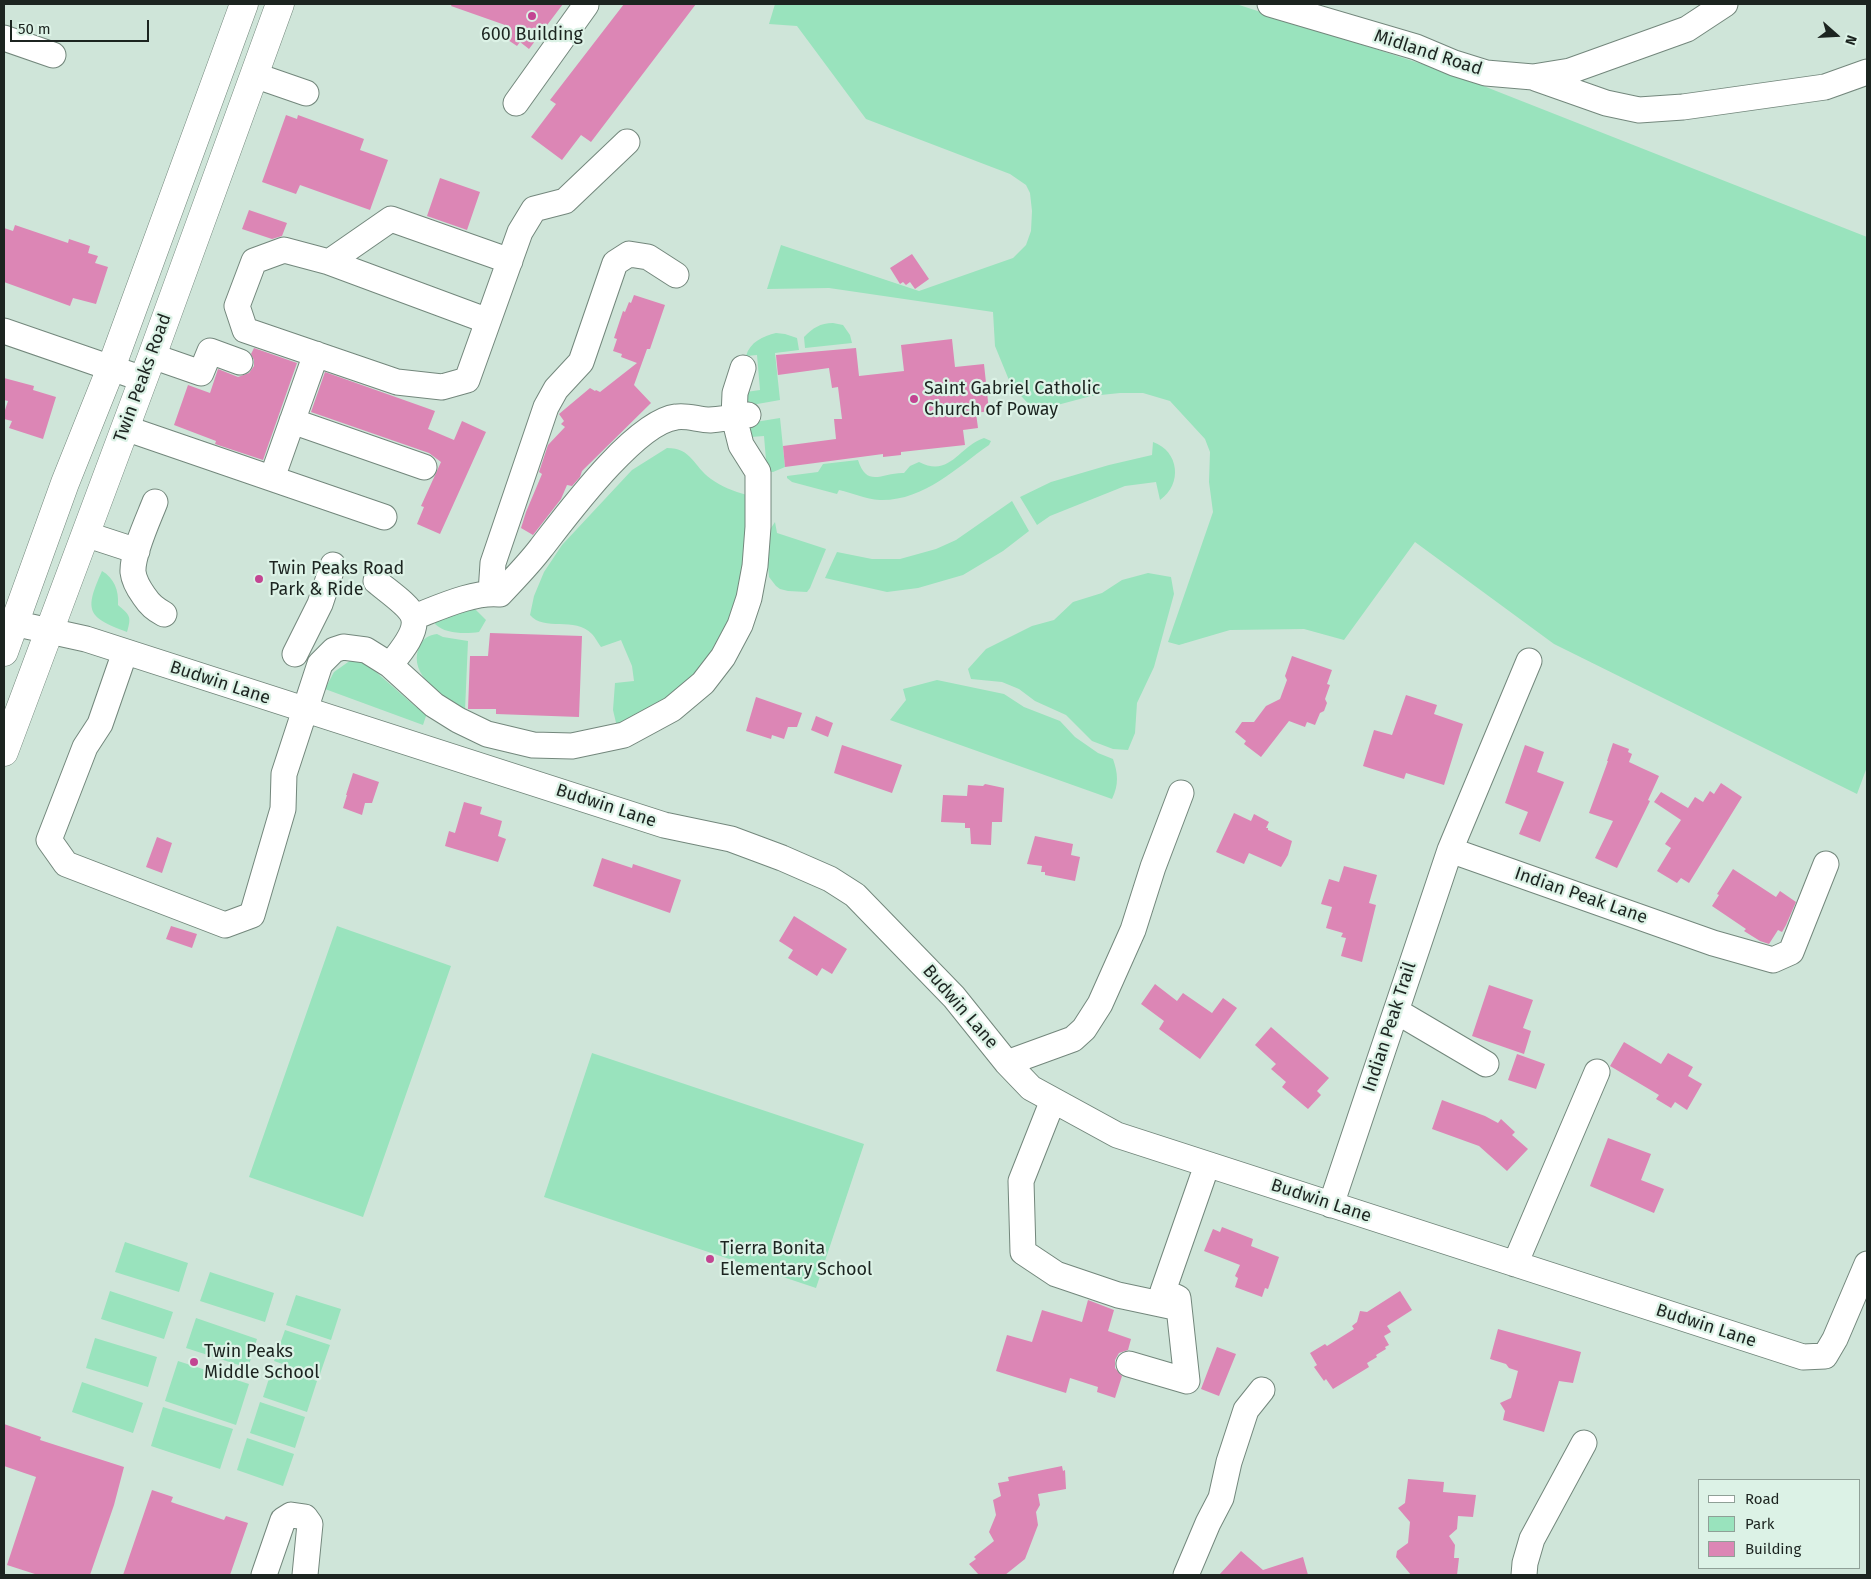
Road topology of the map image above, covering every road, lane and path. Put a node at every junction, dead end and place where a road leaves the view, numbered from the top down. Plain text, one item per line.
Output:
1 (244, 4) edge
2 (280, 4) edge
3 (1270, 4) edge
4 (1725, 4) edge
5 (586, 5) edge
6 (4, 38) edge
7 (53, 55) dead end
8 (1867, 72) edge
9 (254, 75) junction
10 (1533, 77) junction
11 (306, 93) dead end
12 (516, 103) dead end
13 (627, 142) dead end
14 (510, 260) junction
15 (328, 262) junction
16 (676, 275) dead end
17 (488, 321) junction
18 (4, 331) edge
19 (316, 354) junction
20 (240, 362) dead end
21 (111, 368) junction
22 (147, 368) junction
23 (743, 368) dead end
24 (741, 416) junction
25 (292, 421) junction
26 (125, 428) junction
27 (424, 468) dead end
28 (272, 478) junction
29 (154, 502) dead end
30 (384, 517) dead end
31 (86, 534) junction
32 (137, 552) junction
33 (333, 565) dead end
34 (376, 581) dead end
35 (496, 594) junction
36 (164, 614) dead end
37 (414, 617) junction
38 (9, 622) edge
39 (49, 630) junction
40 (4, 652) edge
41 (125, 652) junction
42 (295, 654) dead end
43 (1529, 661) dead end
44 (390, 665) junction
45 (305, 710) junction
46 (4, 752) edge
47 (1181, 793) dead end
48 (1450, 850) junction
49 (1826, 864) dead end
50 (1396, 1011) junction
51 (1007, 1063) junction
52 (1486, 1064) dead end
53 (1597, 1072) dead end
54 (1053, 1100) junction
55 (1208, 1165) junction
56 (1331, 1205) junction
57 (1515, 1264) junction
58 (1867, 1264) edge
59 (1179, 1308) junction
60 (1129, 1364) dead end
61 (1262, 1390) dead end
62 (1584, 1443) dead end
63 (264, 1575) edge
64 (305, 1575) edge
65 (1186, 1575) edge
66 (1524, 1575) edge

1 - 21 main road, Twin Peaks Road
2 - 9 main road, Twin Peaks Road
3 - 10 street, Midland Road
4 - 10 street, Midland Road
5 - 12 street
6 - 7 street
8 - 10 street
9 - 11 street
9 - 22 main road, Twin Peaks Road
13 - 14 street
14 - 15 street
14 - 17 street
15 - 17 street
15 - 19 street
16 - 35 street
17 - 19 street
18 - 21 street
19 - 25 street
20 - 22 street
21 - 22 street
21 - 38 main road, Twin Peaks Road
22 - 26 main road, Twin Peaks Road
23 - 24 street
24 - 35 street
24 - 44 street
25 - 27 street
25 - 28 street
26 - 28 street
26 - 31 main road, Twin Peaks Road
28 - 30 street
29 - 32 street
31 - 32 street
31 - 39 main road, Twin Peaks Road
32 - 36 street
33 - 42 street
34 - 37 street
35 - 37 street
37 - 44 street
38 - 39 street, Budwin Lane
38 - 40 main road, Twin Peaks Road
39 - 41 street, Budwin Lane
39 - 46 main road, Twin Peaks Road
41 - 45 street, Budwin Lane
41 - 45 street
43 - 48 street, Indian Peak Trail
44 - 45 street
45 - 51 street, Budwin Lane
47 - 51 street
48 - 49 street, Indian Peak Lane
48 - 50 street, Indian Peak Trail
50 - 52 street
50 - 56 street, Indian Peak Trail
51 - 54 street, Budwin Lane
53 - 57 street
54 - 55 street, Budwin Lane
54 - 59 street
55 - 56 street, Budwin Lane
55 - 59 street
56 - 57 street, Budwin Lane
57 - 58 street, Budwin Lane
59 - 60 street
61 - 65 street
62 - 66 street
63 - 64 street

